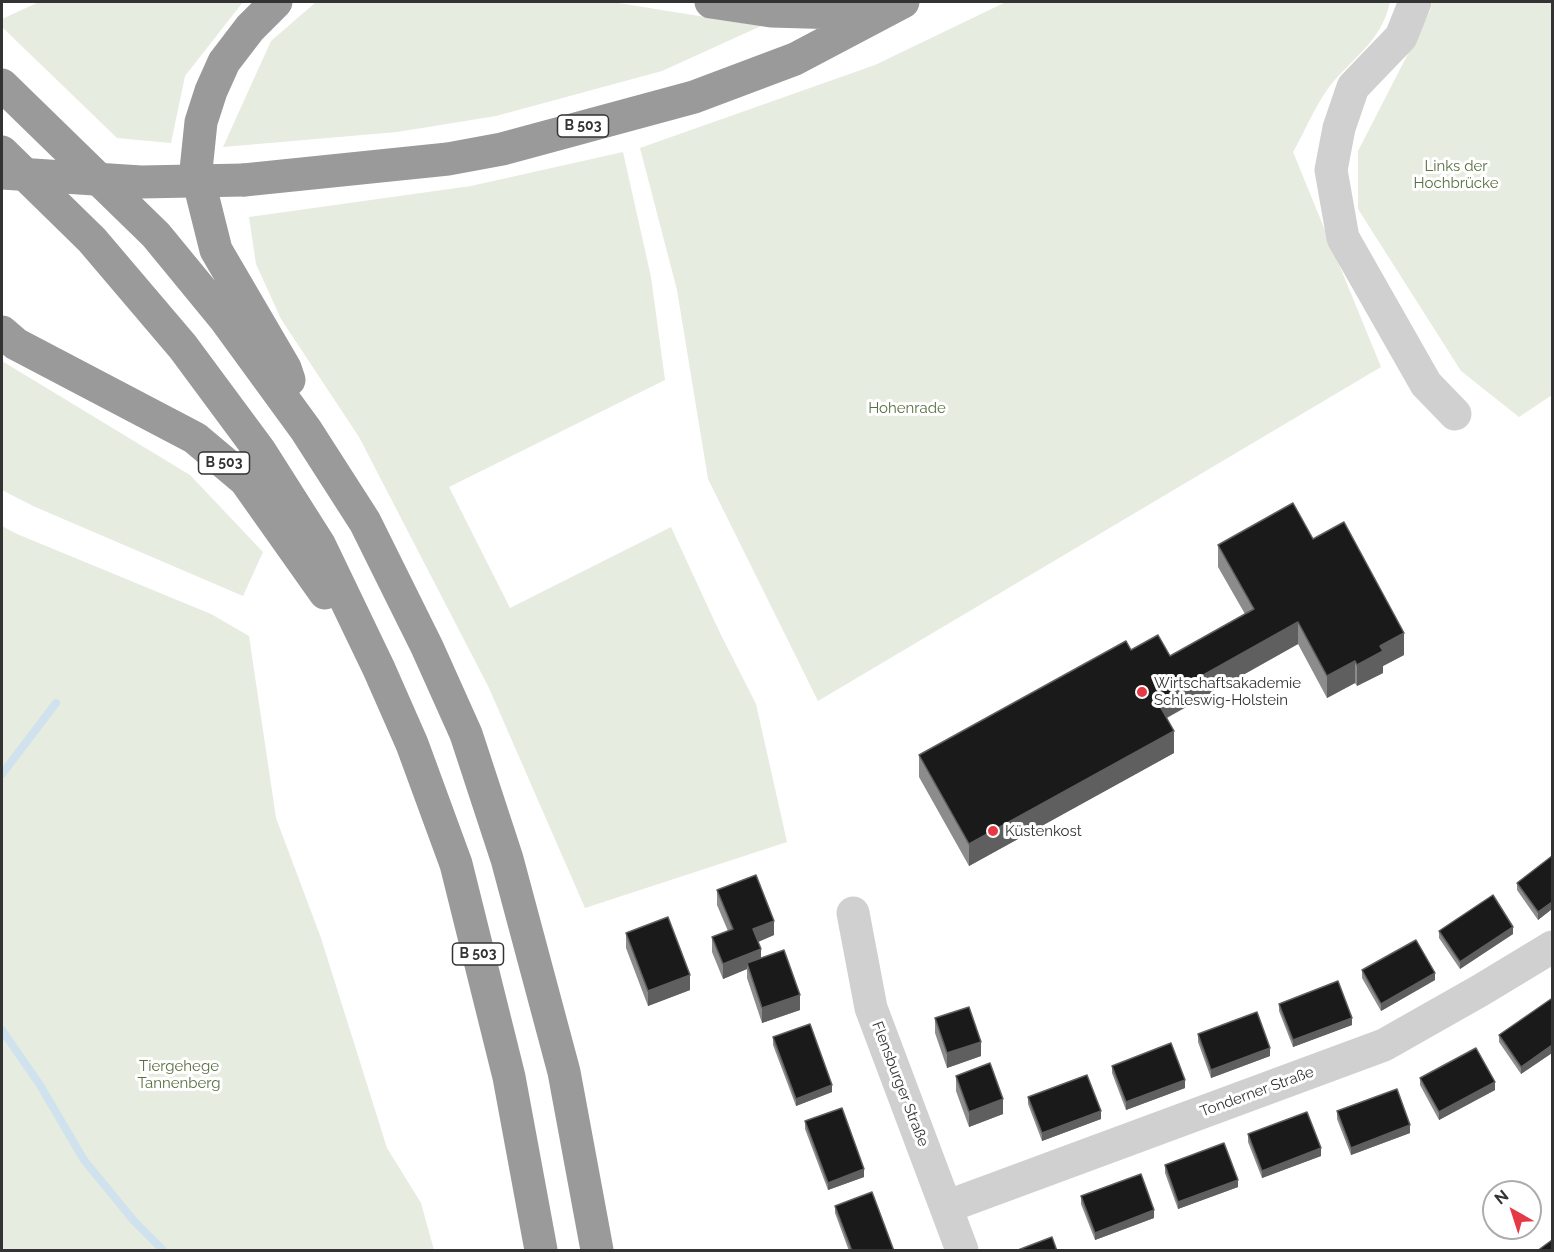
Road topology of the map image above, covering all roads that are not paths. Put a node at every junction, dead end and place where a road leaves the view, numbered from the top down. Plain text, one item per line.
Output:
1 (276, 2) edge
2 (711, 2) edge
3 (903, 2) edge
4 (1415, 2) edge
5 (2, 85) edge
6 (2, 152) edge
7 (2, 172) edge
8 (2, 333) edge
9 (1455, 414) dead end
10 (306, 430) junction
11 (379, 669) junction
12 (853, 913) dead end
13 (1552, 947) edge
14 (946, 1207) junction
15 (541, 1251) edge
16 (597, 1251) edge
17 (962, 1251) edge

1 - 10 highway
2 - 3 highway
3 - 7 highway, B 503, bridge
4 - 9 street
5 - 10 highway
6 - 11 highway, B 503
8 - 11 highway, B 503
10 - 16 highway
11 - 15 highway, B 503
12 - 14 street, Flensburger Straße
13 - 14 street, Tonderner Straße
14 - 17 street, Flensburger Straße

